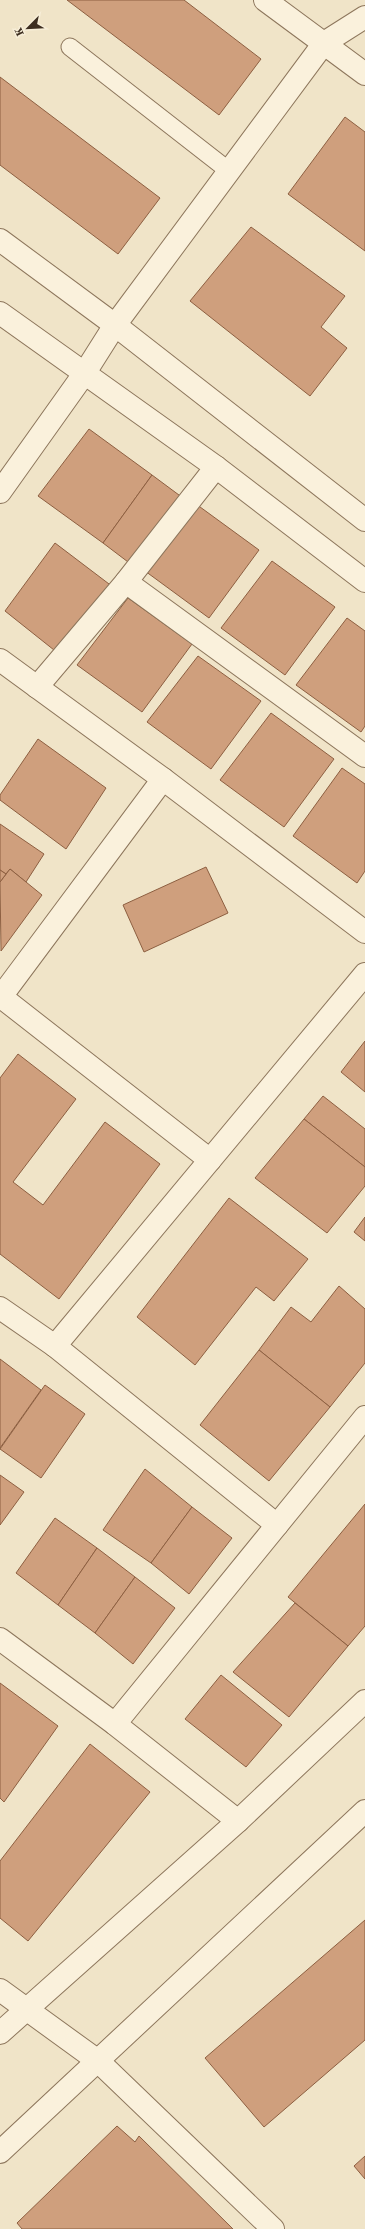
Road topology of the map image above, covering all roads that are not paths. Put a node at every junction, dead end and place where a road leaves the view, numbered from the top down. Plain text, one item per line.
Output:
1 (265, 0) edge
2 (365, 17) edge
3 (324, 43) junction
4 (70, 47) dead end
5 (365, 74) edge
6 (229, 171) junction
7 (0, 240) edge
8 (0, 313) edge
9 (115, 325) junction
10 (84, 374) junction
11 (216, 467) junction
12 (0, 492) edge
13 (365, 520) edge
14 (365, 581) edge
15 (126, 582) junction
16 (0, 660) edge
17 (37, 687) junction
18 (365, 756) edge
19 (163, 779) junction
20 (365, 932) edge
21 (365, 974) edge
22 (0, 997) edge
23 (210, 1160) junction
24 (0, 1308) edge
25 (55, 1346) junction
26 (365, 1417) edge
27 (277, 1526) junction
28 (0, 1639) edge
29 (365, 1702) edge
30 (115, 1724) junction
31 (365, 1811) edge
32 (238, 1821) junction
33 (0, 1990) edge
34 (26, 2008) junction
35 (0, 2033) edge
36 (98, 2061) junction
37 (0, 2152) edge
38 (273, 2229) edge

1 - 3 street
2 - 3 street
3 - 5 street
3 - 6 street
4 - 6 lane
6 - 9 street
7 - 9 street
8 - 10 street
9 - 10 street
9 - 13 street
10 - 11 street
10 - 12 street
11 - 14 street
11 - 15 street
15 - 17 street
15 - 18 street
16 - 17 street
17 - 19 street
19 - 20 street
19 - 22 street
21 - 23 street
22 - 23 street
23 - 25 street
24 - 25 street
25 - 27 street
26 - 27 street
27 - 30 street
28 - 30 street
29 - 32 street
30 - 32 street
31 - 36 street
32 - 34 street
33 - 34 street
34 - 35 street
34 - 36 street
36 - 37 street
36 - 38 street

